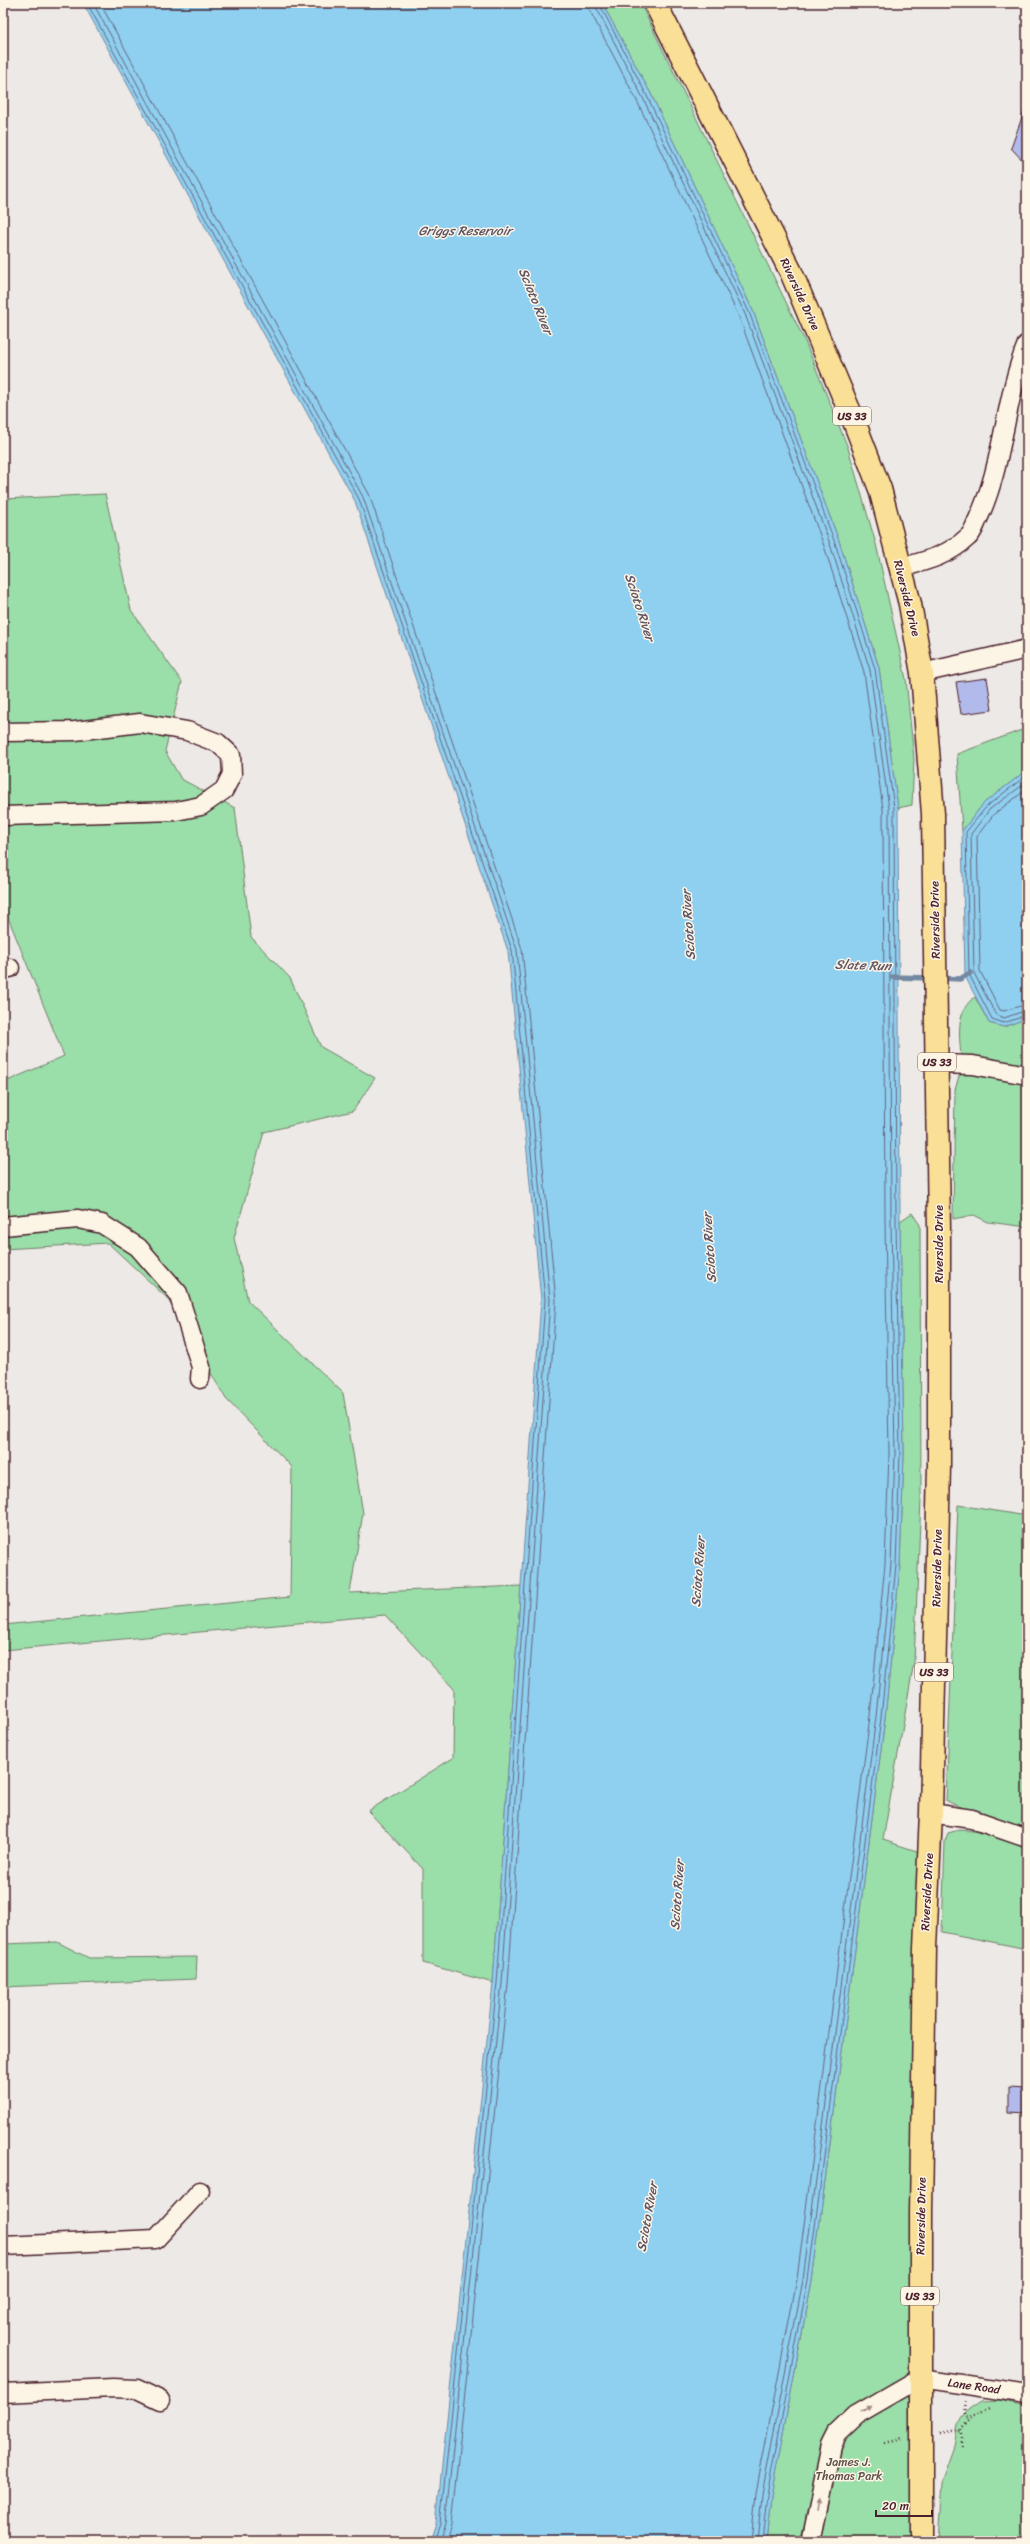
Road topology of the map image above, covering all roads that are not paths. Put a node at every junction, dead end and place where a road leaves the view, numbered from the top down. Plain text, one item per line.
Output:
1 (655, 3) edge
2 (1027, 344) edge
3 (900, 568) junction
4 (1027, 649) edge
5 (922, 673) junction
6 (3, 732) edge
7 (3, 816) edge
8 (937, 1064) junction
9 (1027, 1075) edge
10 (3, 1226) edge
11 (200, 1379) dead end
12 (931, 1813) junction
13 (1027, 1838) edge
14 (200, 2191) dead end
15 (3, 2246) edge
16 (920, 2378) junction
17 (3, 2393) edge
18 (1027, 2394) edge
19 (160, 2400) dead end
20 (811, 2541) edge
21 (921, 2541) edge

1 - 3 main road, Riverside Drive / US 33
2 - 3 street
3 - 5 main road, Riverside Drive / US 33
4 - 5 street
5 - 8 main road, Riverside Drive / US 33
6 - 7 street
8 - 9 street
8 - 12 main road, Riverside Drive / US 33
10 - 11 street
12 - 13 street
12 - 16 main road, Riverside Drive / US 33
14 - 15 street
16 - 18 street, Lane Road
20 -> 16 street
16 - 21 main road, Riverside Drive / US 33
17 - 19 street

